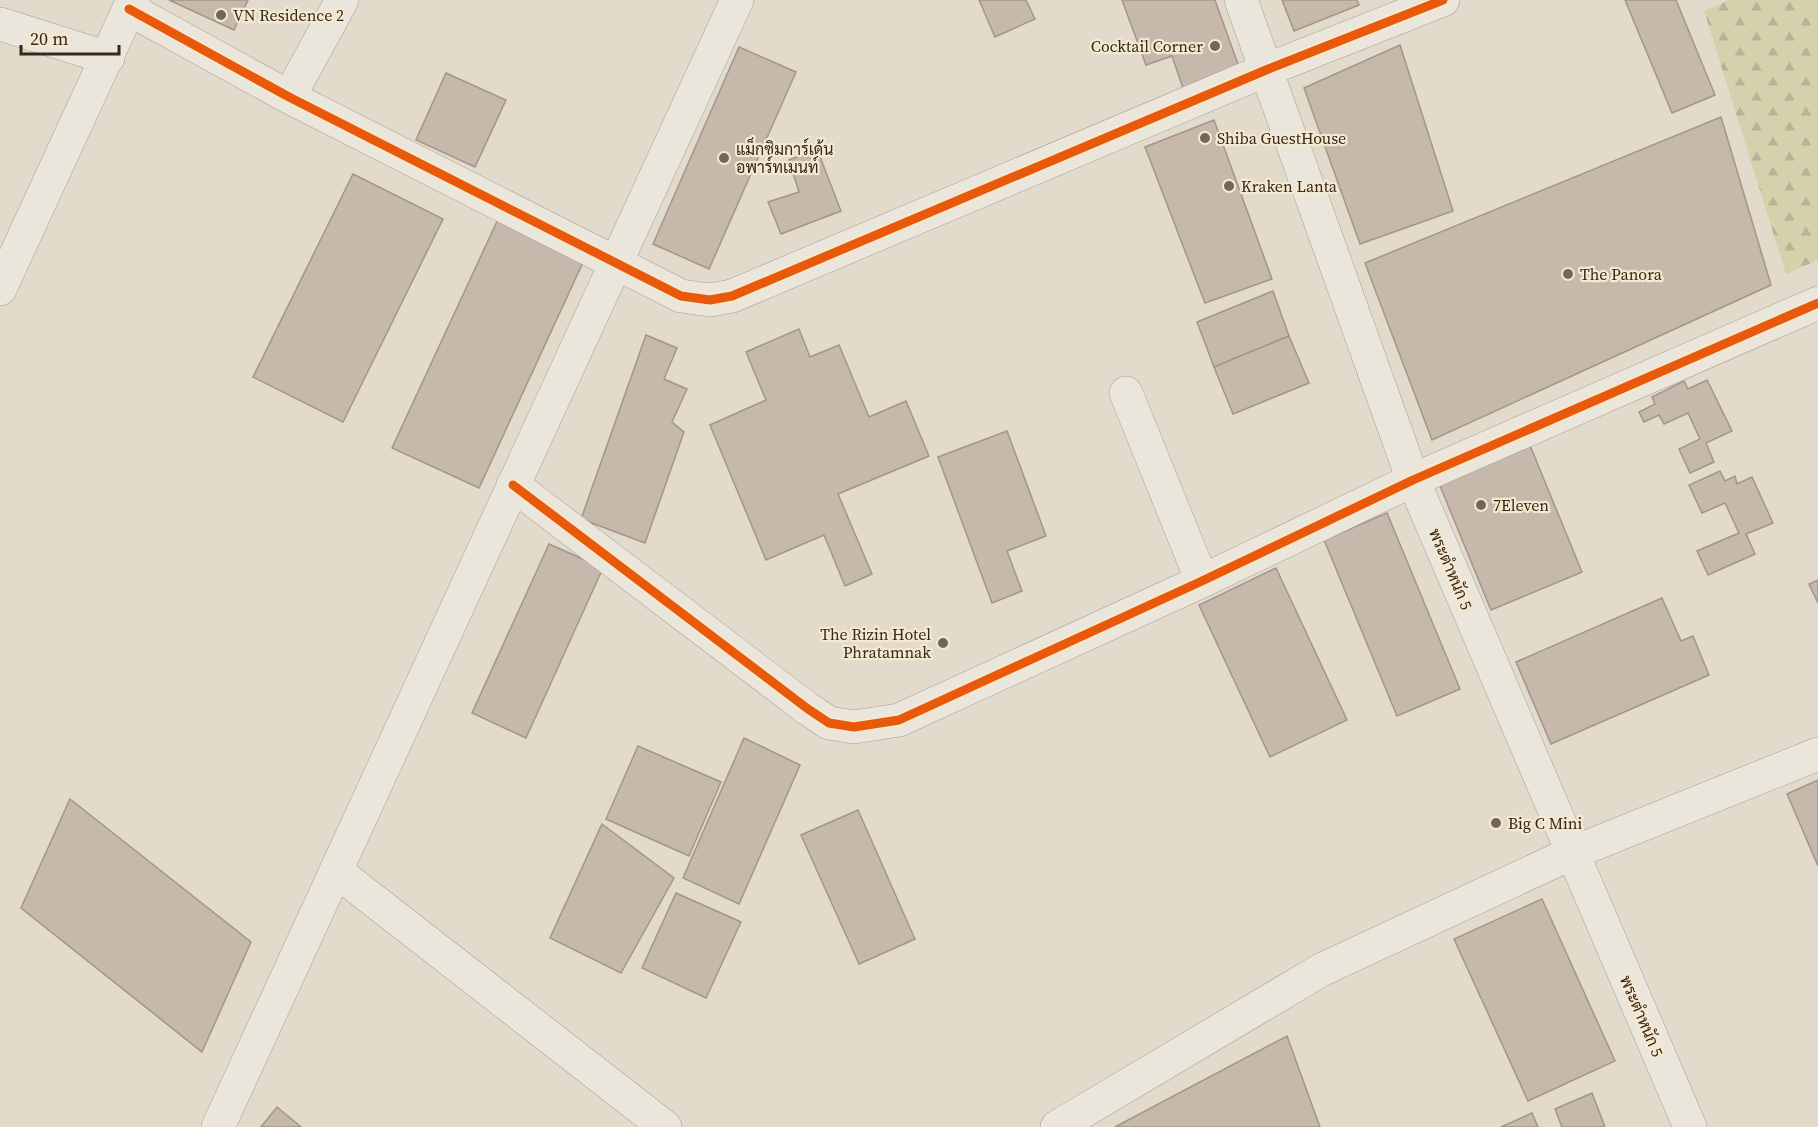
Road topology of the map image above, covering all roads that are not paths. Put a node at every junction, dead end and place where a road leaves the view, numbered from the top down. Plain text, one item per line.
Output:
1 (342, 0) edge
2 (736, 0) edge
3 (1241, 0) edge
4 (1443, 0) edge
5 (131, 4) edge
6 (0, 24) edge
7 (108, 58) junction
8 (1266, 70) junction
9 (289, 97) junction
10 (615, 264) junction
11 (0, 289) edge
12 (1818, 303) edge
13 (1126, 393) dead end
14 (1413, 480) junction
15 (513, 485) junction
16 (1202, 581) junction
17 (1818, 754) edge
18 (1572, 853) junction
19 (336, 871) junction
20 (218, 1127) edge
21 (665, 1127) edge
22 (1057, 1127) edge
23 (1690, 1127) edge

1 - 9 street
2 - 10 street
3 - 8 street, พระตำหนัก 5
4 - 8 street
5 - 7 street
5 - 9 street
6 - 7 street
7 - 11 street
8 - 10 street
8 - 14 street, พระตำหนัก 5
9 - 10 street
10 - 15 street
12 - 14 street
13 - 16 street
14 - 16 street
14 - 18 street, พระตำหนัก 5
15 - 16 street
15 - 19 street
17 - 18 street
18 - 22 street
18 - 23 street, พระตำหนัก 5
19 - 20 street
19 - 21 street

